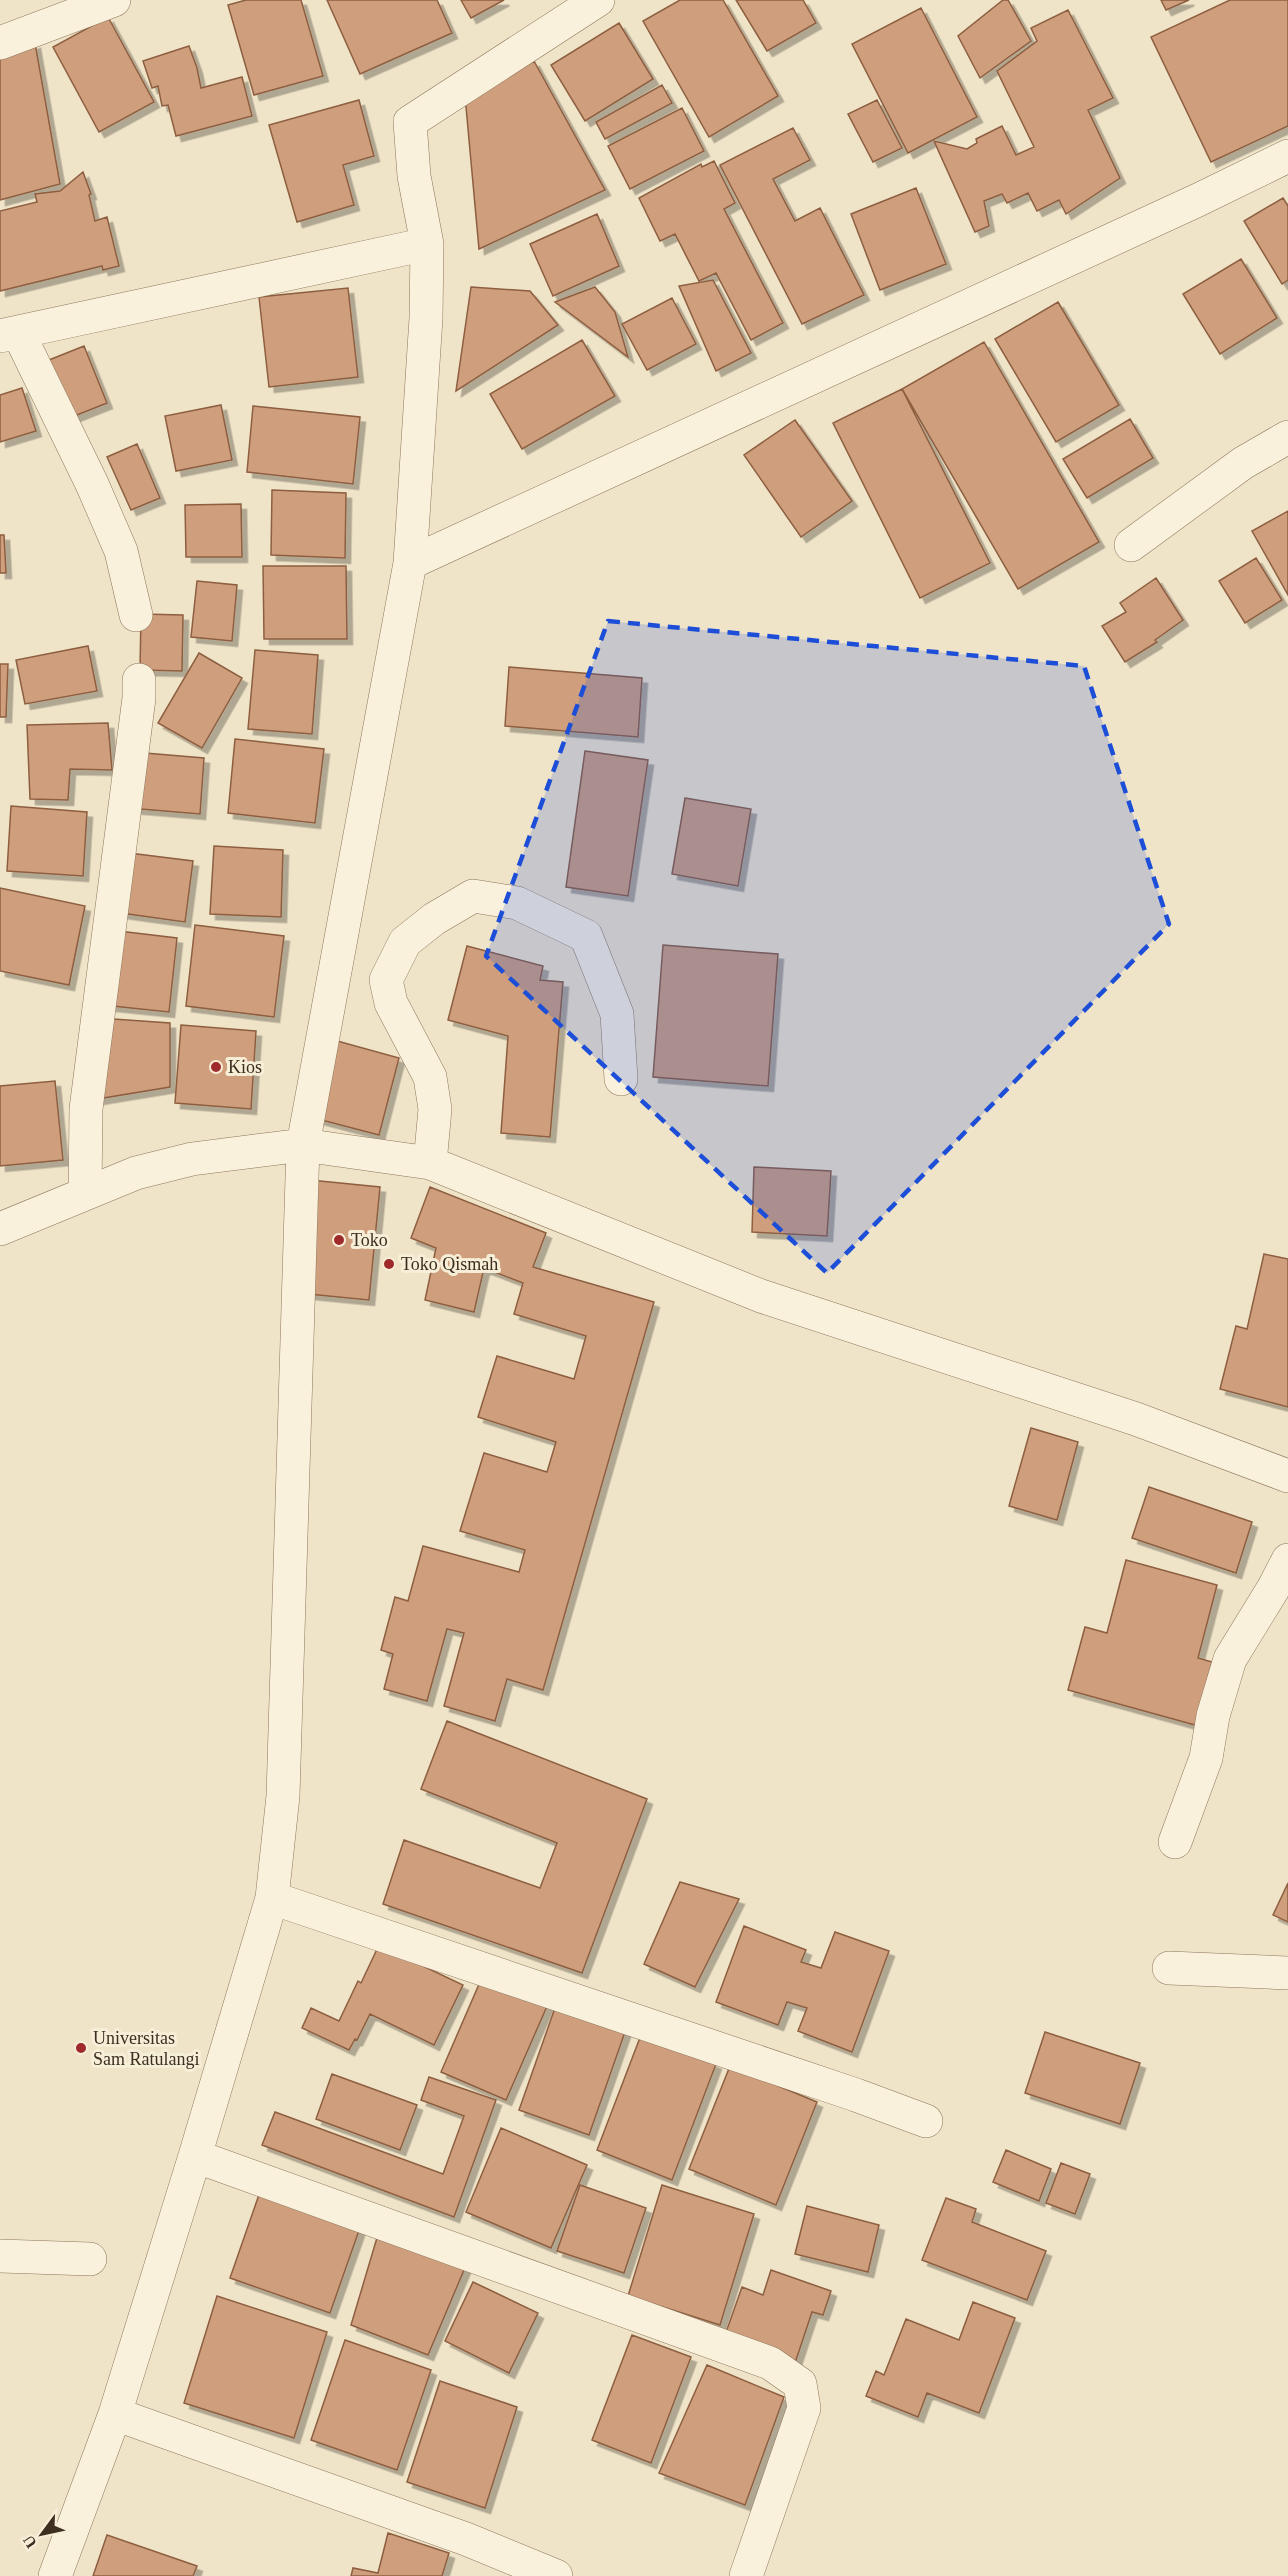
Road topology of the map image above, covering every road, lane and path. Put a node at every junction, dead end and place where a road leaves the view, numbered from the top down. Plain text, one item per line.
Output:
1 (598, 0) edge
2 (98, 3) edge
3 (0, 43) edge
4 (1288, 156) edge
5 (427, 244) junction
6 (9, 334) edge
7 (1288, 437) edge
8 (1131, 545) dead end
9 (410, 563) junction
10 (136, 615) dead end
11 (139, 680) dead end
12 (621, 1079) dead end
13 (303, 1144) junction
14 (430, 1163) junction
15 (85, 1194) junction
16 (0, 1229) edge
17 (1288, 1476) edge
18 (1288, 1560) edge
19 (1175, 1842) dead end
20 (272, 1898) junction
21 (1169, 1968) dead end
22 (1288, 1973) edge
23 (926, 2121) dead end
24 (195, 2156) junction
25 (0, 2256) edge
26 (90, 2259) dead end
27 (115, 2414) junction
28 (55, 2576) edge
29 (556, 2576) edge
30 (747, 2576) edge

1 - 5 street
2 - 3 street
4 - 9 street
5 - 6 street
5 - 9 street
6 - 10 street
7 - 8 street
9 - 13 street
11 - 15 street
12 - 14 street
13 - 14 street
13 - 15 street
13 - 20 street
14 - 17 street
15 - 16 street
18 - 19 street
20 - 23 street
20 - 24 street
21 - 22 street
24 - 27 street
24 - 30 street
25 - 26 street
27 - 28 street
27 - 29 street

